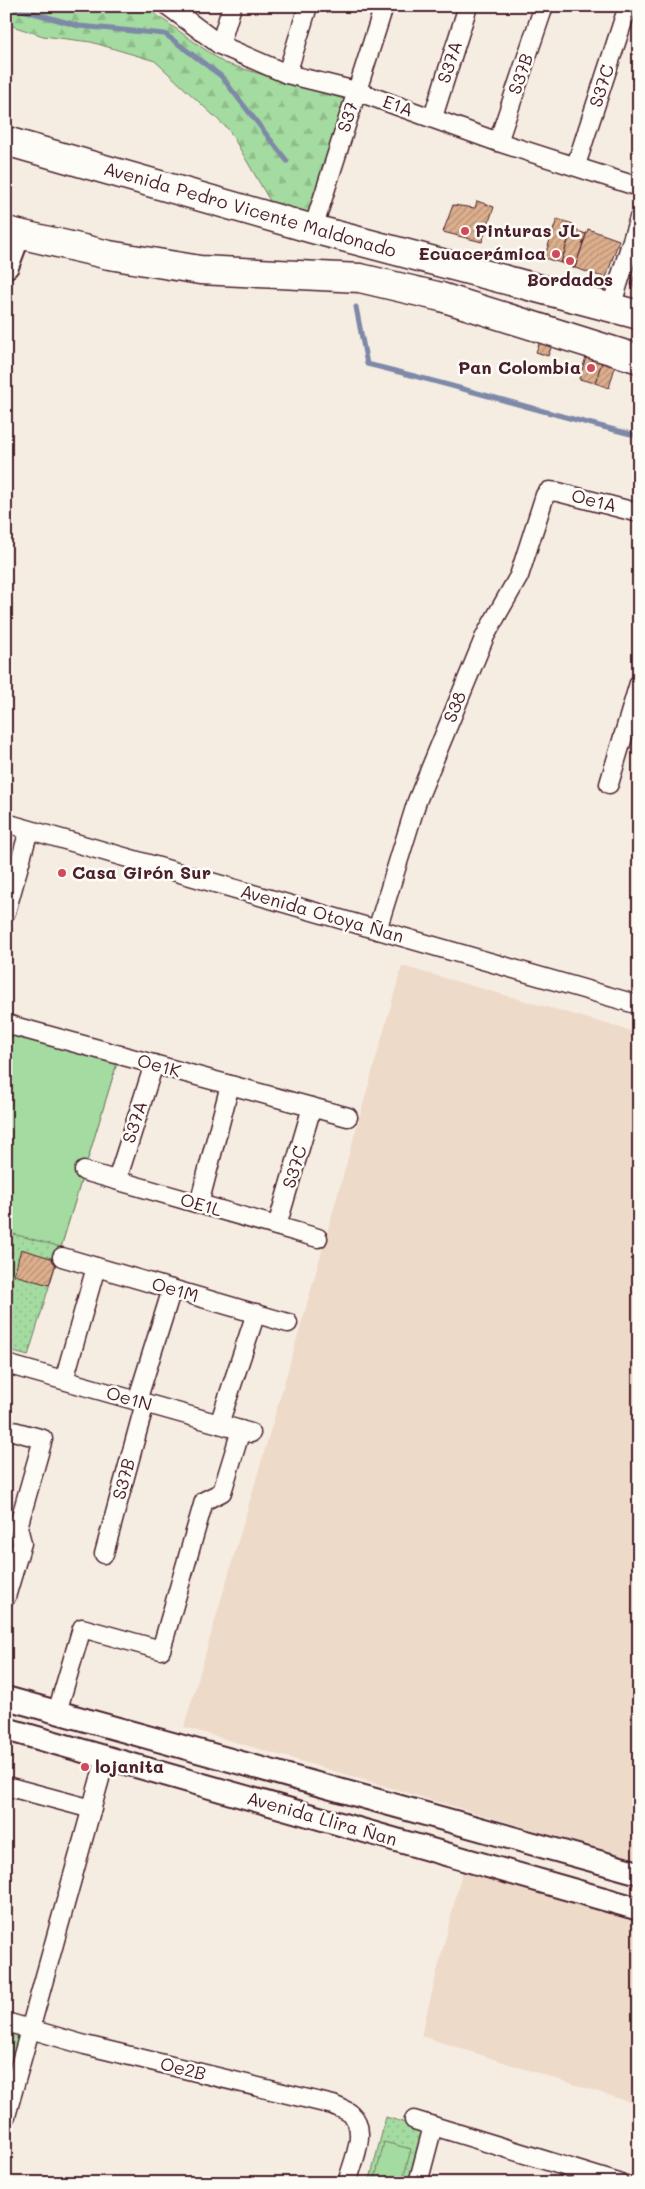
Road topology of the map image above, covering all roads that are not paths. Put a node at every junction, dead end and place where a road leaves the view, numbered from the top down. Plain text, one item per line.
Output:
1 (232, 6) edge
2 (308, 6) edge
3 (384, 6) edge
4 (468, 6) edge
5 (544, 6) edge
6 (628, 6) edge
7 (173, 8) edge
8 (220, 45) junction
9 (287, 74) junction
10 (356, 91) junction
11 (432, 117) junction
12 (6, 141) edge
13 (498, 142) junction
14 (576, 166) junction
15 (639, 187) edge
16 (639, 218) edge
17 (313, 229) junction
18 (12, 232) edge
19 (6, 265) edge
20 (611, 307) junction
21 (639, 315) edge
22 (639, 359) edge
23 (549, 491) joint
24 (639, 513) edge
25 (639, 683) edge
26 (609, 784) dead end
27 (6, 823) edge
28 (29, 830) junction
29 (6, 912) edge
30 (377, 930) junction
31 (639, 1005) edge
32 (6, 1024) edge
33 (154, 1064) junction
34 (230, 1085) junction
35 (312, 1108) junction
36 (348, 1117) dead end
37 (84, 1171) dead end
38 (117, 1180) junction
39 (199, 1204) junction
40 (277, 1226) junction
41 (318, 1238) dead end
42 (62, 1257) dead end
43 (96, 1267) junction
44 (172, 1289) junction
45 (256, 1314) junction
46 (288, 1323) dead end
47 (6, 1364) edge
48 (64, 1380) junction
49 (141, 1402) junction
50 (219, 1424) junction
51 (6, 1429) edge
52 (104, 1554) dead end
53 (6, 1597) edge
54 (6, 1698) edge
55 (56, 1712) junction
56 (6, 1729) edge
57 (106, 1758) junction
58 (6, 1786) edge
59 (92, 1809) junction
60 (639, 1873) edge
61 (639, 1909) edge
62 (6, 2022) edge
63 (31, 2029) junction
64 (6, 2116) edge
65 (414, 2120) dead end
66 (433, 2126) junction
67 (347, 2183) edge
68 (418, 2183) edge
69 (619, 2183) edge

1 - 8 street
2 - 9 street
3 - 10 street, S37
4 - 11 street, S37A
5 - 13 street, S37B
6 - 14 street, S37C
7 - 8 street, E1A
8 - 9 street, E1A
9 - 10 street, E1A
10 - 11 street, E1A
10 - 17 street, S37
11 - 13 street, E1A
12 - 17 main road, Avenida Pedro Vicente Maldonado
13 - 14 street, E1A
14 - 15 street, E1A
16 - 20 street
17 - 20 main road, Avenida Pedro Vicente Maldonado
18 - 19 main road
18 - 22 main road, Avenida Pedro Vicente Maldonado
20 - 21 main road, Avenida Pedro Vicente Maldonado
23 - 24 street, Oe1A
23 - 30 street, S38
25 - 26 street
27 - 28 street, Avenida Otoya Ñan
28 - 29 street
28 - 30 street, Avenida Otoya Ñan
30 - 31 street, Avenida Otoya Ñan
32 - 33 street, Oe1K
33 - 34 street, Oe1K
33 - 38 street, S37A
34 - 35 street, Oe1K
34 - 39 street
35 - 36 street, Oe1K
35 - 40 street, S37C
37 - 38 street, OE1L
38 - 39 street, OE1L
39 - 40 street, OE1L
40 - 41 street, OE1L
42 - 43 street, Oe1M
43 - 44 street, Oe1M
43 - 48 street
44 - 45 street, Oe1M
44 - 49 street, S37B
45 - 46 street, Oe1M
45 - 50 street
47 - 48 street, Oe1N
48 - 49 street, Oe1N
49 - 50 street, Oe1N
49 - 52 street, S37B
50 - 55 street, Oe1N
51 - 53 street
54 - 55 street, Avenida Llira Ñan
55 - 60 street, Avenida Llira Ñan
56 - 57 street, Avenida Llira Ñan
57 - 59 street
57 - 61 street, Avenida Llira Ñan
58 - 59 street
59 - 63 street
62 - 63 street, Oe2B
63 - 64 street
63 - 67 street, Oe2B
65 - 66 street
66 - 68 street
66 - 69 street

